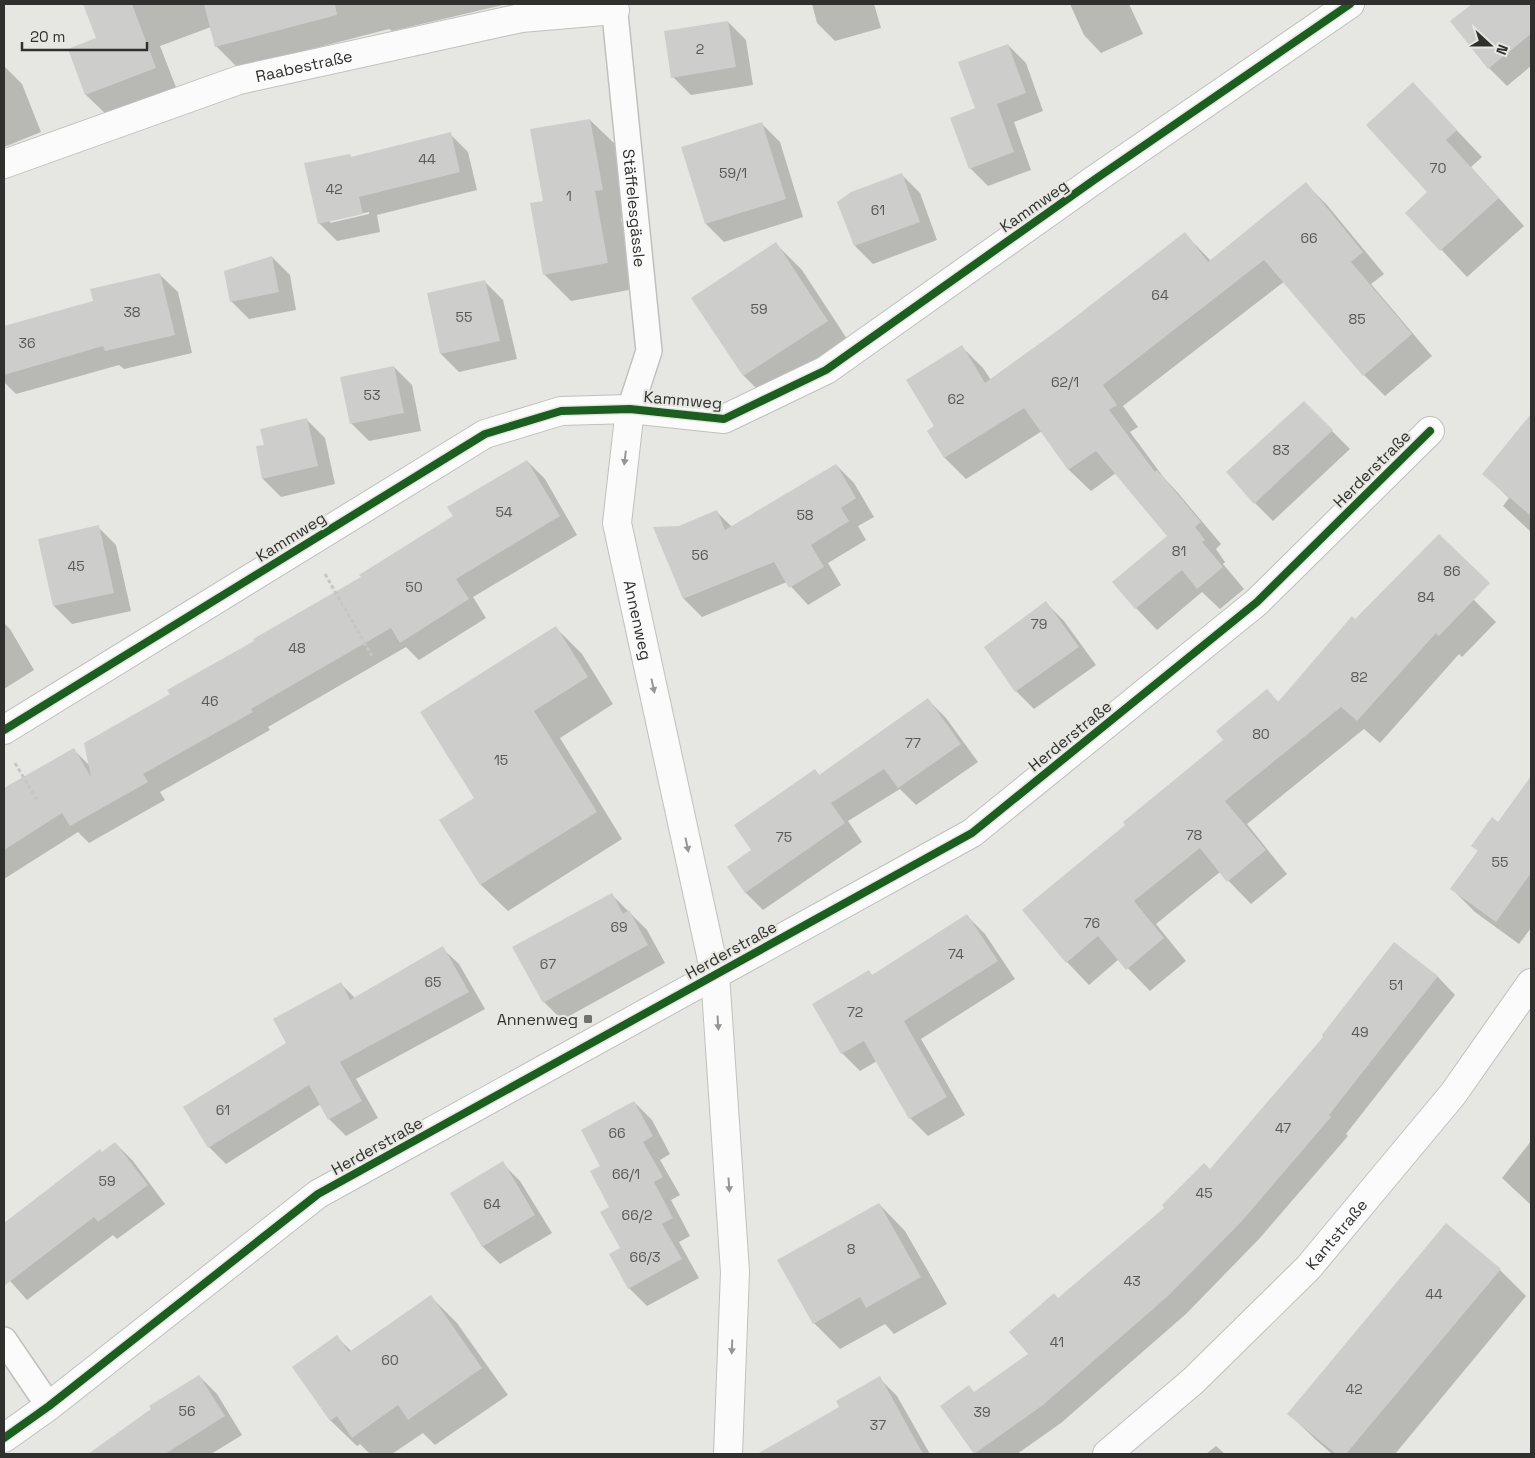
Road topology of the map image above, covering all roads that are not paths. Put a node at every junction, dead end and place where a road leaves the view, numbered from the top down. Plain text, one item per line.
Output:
1 (1350, 4) edge
2 (614, 7) edge
3 (4, 164) edge
4 (630, 409) junction
5 (1430, 432) dead end
6 (4, 730) edge
7 (715, 974) junction
8 (1531, 983) edge
9 (4, 1340) edge
10 (49, 1406) junction
11 (4, 1438) edge
12 (728, 1454) edge
13 (1107, 1454) edge

1 - 4 street, Kammweg
2 - 3 street, Raabestraße
2 - 4 lane, Stäffelesgässle
4 - 6 street, Kammweg
4 -> 7 street, Annenweg
5 - 7 street, Herderstraße
7 - 10 street, Herderstraße
7 -> 12 street, Annenweg
8 - 13 street, Kantstraße
9 - 10 lane
10 - 11 street, Herderstraße

